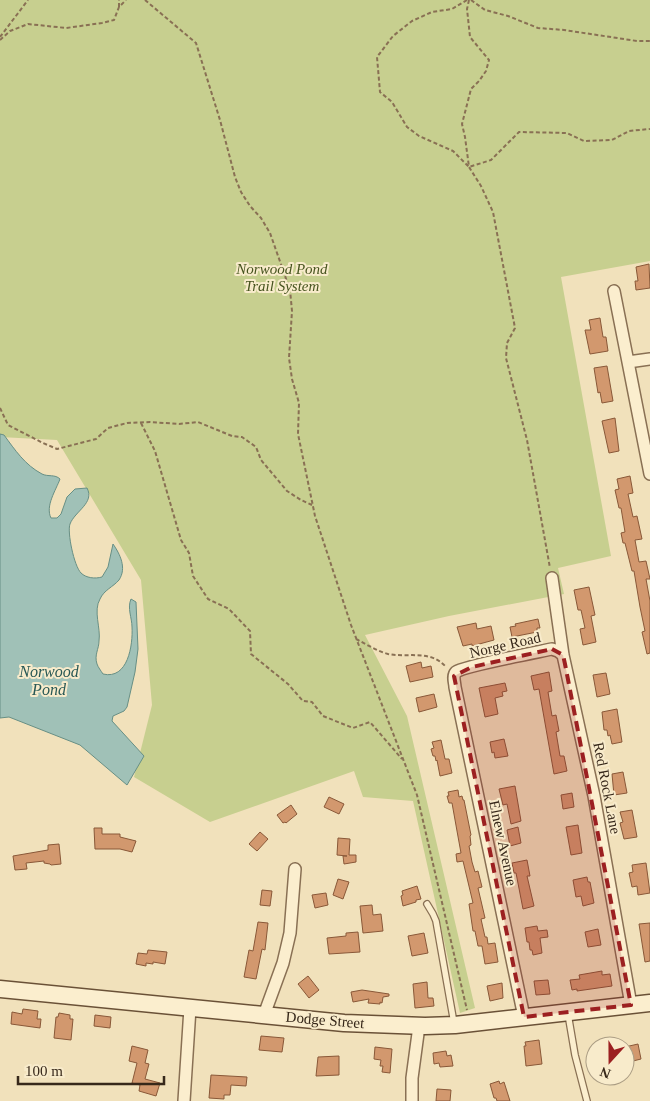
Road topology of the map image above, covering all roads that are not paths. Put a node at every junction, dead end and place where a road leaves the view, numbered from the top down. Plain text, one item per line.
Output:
1 (614, 291) dead end
2 (650, 359) edge
3 (628, 362) junction
4 (650, 474) edge
5 (552, 578) road end
6 (563, 655) junction
7 (454, 676) joint
8 (294, 869) dead end
9 (427, 904) dead end
10 (0, 989) edge
11 (650, 1003) edge
12 (632, 1005) junction
13 (190, 1008) junction
14 (567, 1012) junction
15 (264, 1015) junction
16 (524, 1017) junction
17 (454, 1025) junction
18 (419, 1026) junction
19 (184, 1101) edge
20 (412, 1101) edge
21 (587, 1101) edge

1 - 3 street
2 - 3 street
3 - 4 street
5 - 6 street, Red Rock Lane
6 - 7 street, Norge Road
6 - 12 street, Red Rock Lane
7 - 16 street, Elnew Avenue
8 - 15 street
9 - 17 lane
10 - 13 main road, Dodge Street
11 - 12 main road, Dodge Street
12 - 14 main road, Dodge Street
13 - 15 main road, Dodge Street
13 - 19 street
14 - 16 main road, Dodge Street
14 - 21 lane
15 - 18 main road, Dodge Street
16 - 17 main road, Dodge Street
17 - 18 main road, Dodge Street
18 - 20 street

